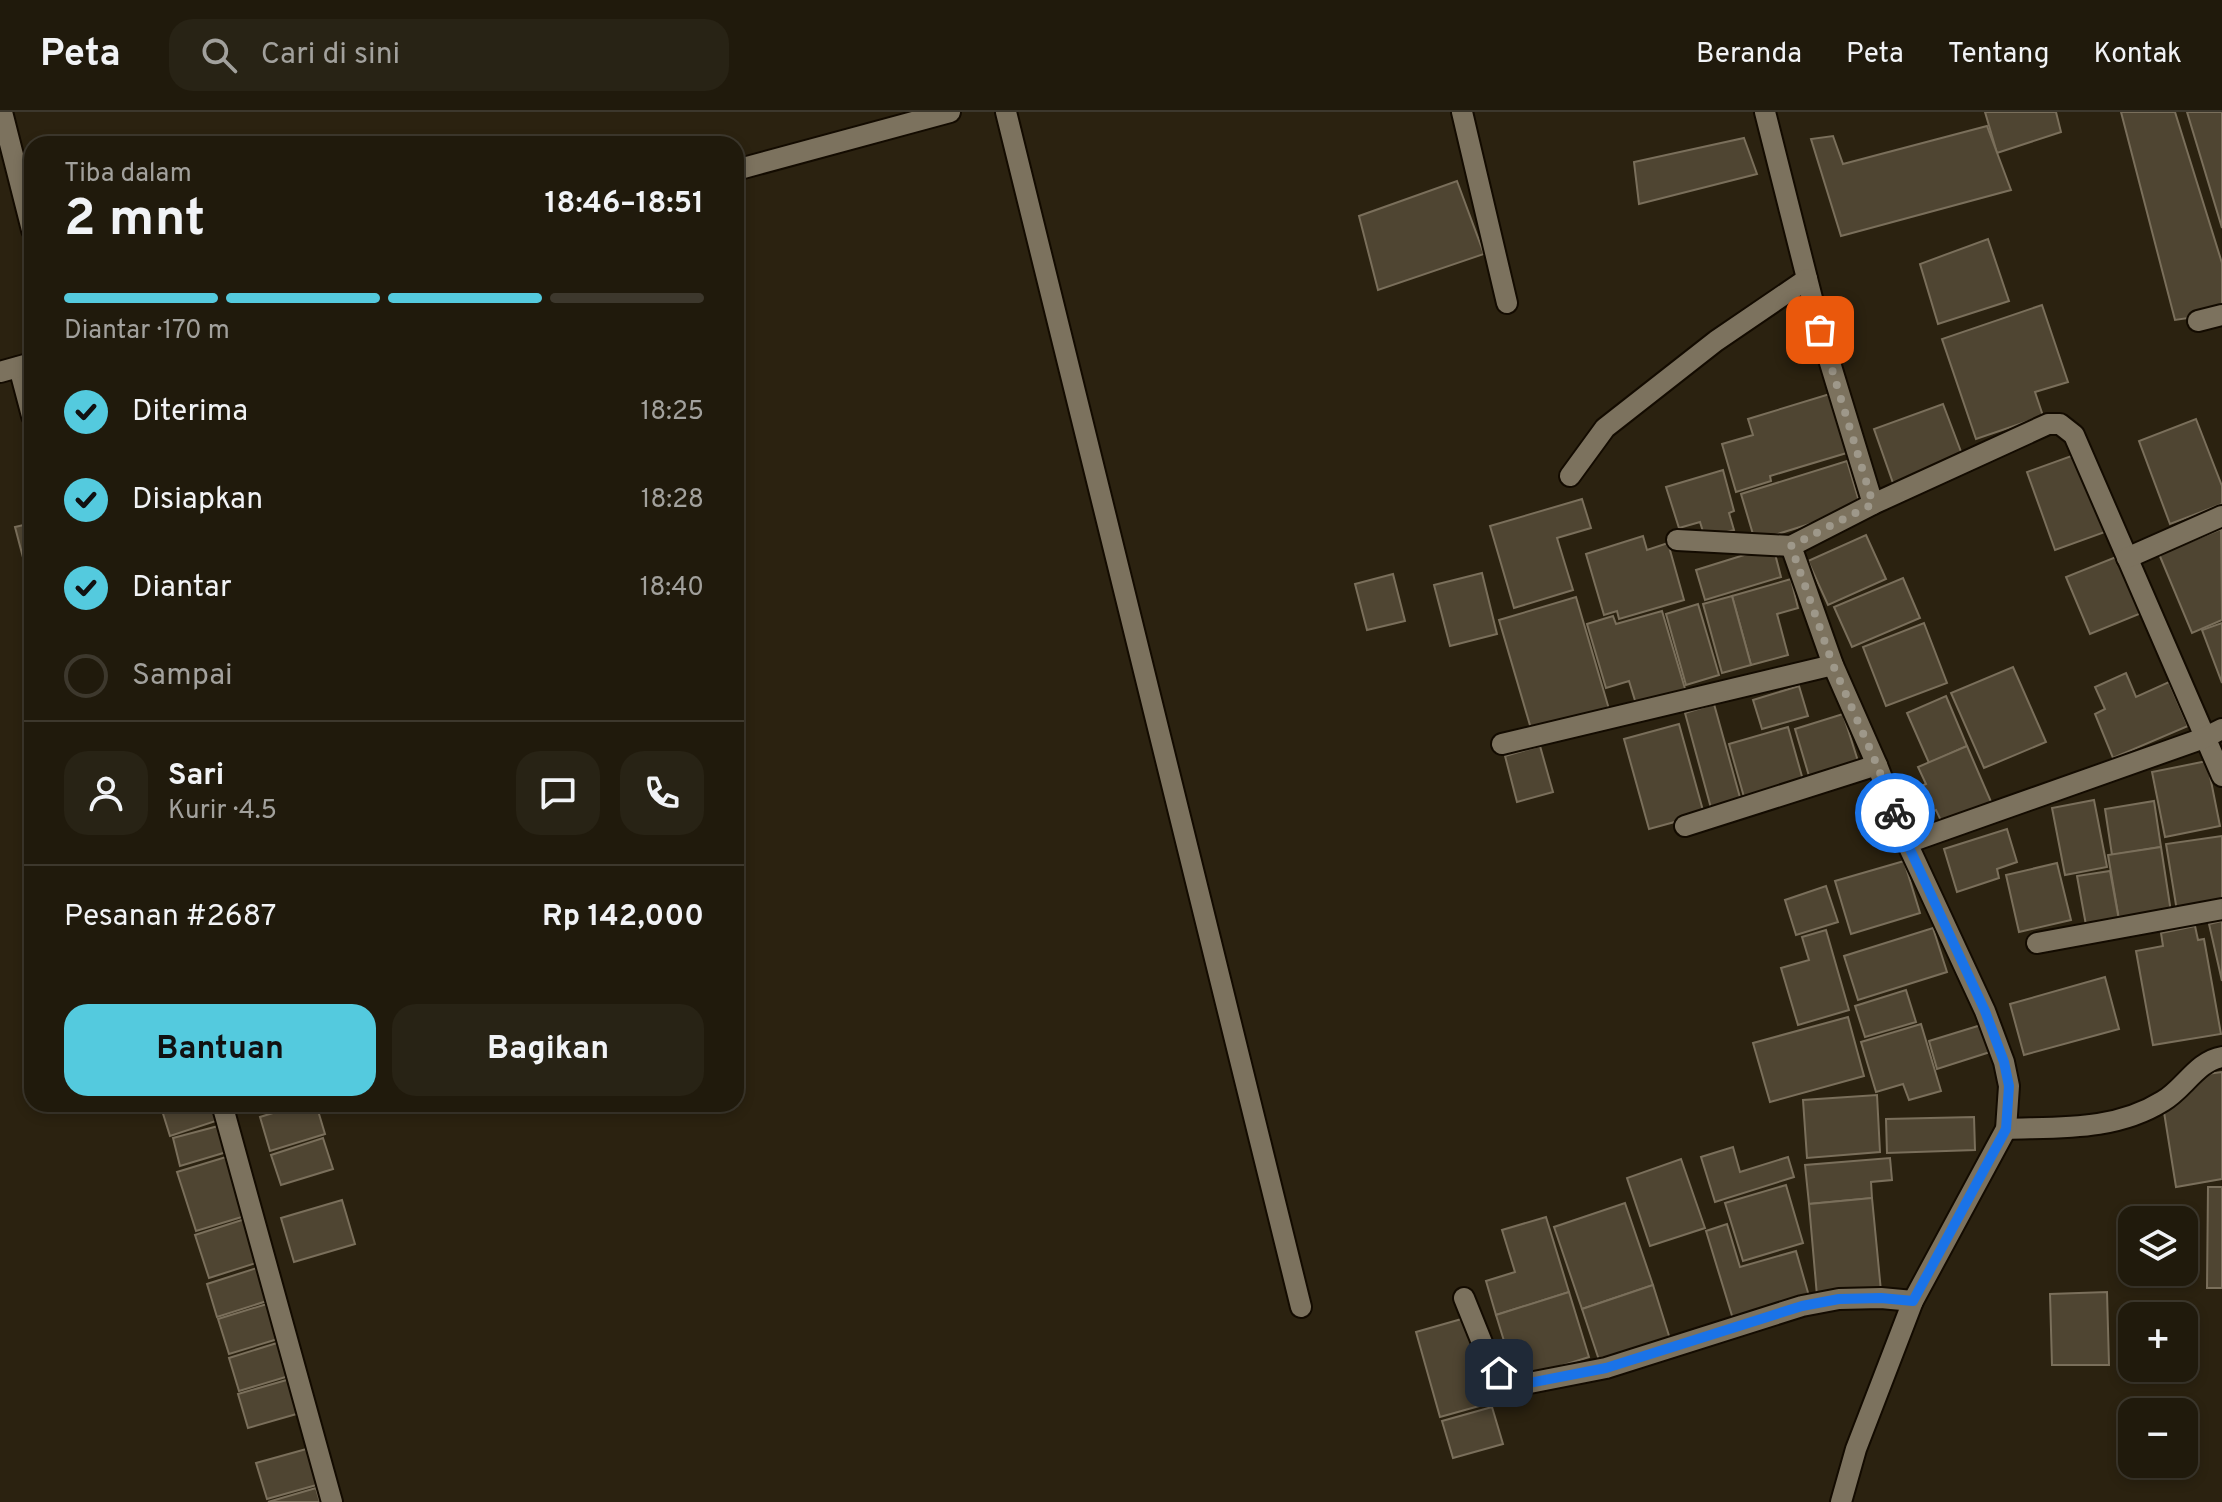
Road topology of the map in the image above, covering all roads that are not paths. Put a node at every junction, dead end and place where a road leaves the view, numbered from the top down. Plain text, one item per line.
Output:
1 (2, 112) edge
2 (950, 112) edge
3 (1006, 112) edge
4 (1462, 112) edge
5 (1765, 112) edge
6 (744, 168) edge
7 (24, 199) edge
8 (1807, 279) junction
9 (1507, 303) dead end
10 (2222, 315) edge
11 (2198, 321) dead end
12 (17, 367) edge
13 (24, 390) edge
14 (1570, 476) dead end
15 (1873, 504) junction
16 (2222, 516) edge
17 (1677, 540) dead end
18 (1791, 546) junction
19 (2127, 558) junction
20 (1833, 665) junction
21 (2213, 734) edge
22 (1502, 744) dead end
23 (1877, 765) junction
24 (2222, 776) edge
25 (1685, 826) dead end
26 (1907, 843) junction
27 (2222, 909) edge
28 (2037, 943) dead end
29 (2222, 1057) edge
30 (224, 1112) edge
31 (2006, 1129) junction
32 (1464, 1298) dead end
33 (1913, 1301) junction
34 (1301, 1307) dead end
35 (332, 1502) edge
36 (1841, 1502) edge

1 - 7 street
2 - 6 street
3 - 34 street
4 - 9 street
5 - 8 street
8 - 14 street
8 - 15 street
10 - 11 street
12 - 13 street
15 - 18 street
15 - 19 street
16 - 19 street
17 - 18 street
18 - 20 street
19 - 21 street
20 - 22 street
20 - 23 street
21 - 24 street
21 - 26 street
23 - 25 street
23 - 26 street
26 - 31 street
27 - 28 street
29 - 31 street
30 - 35 street
31 - 33 street
32 - 33 street
33 - 36 street

